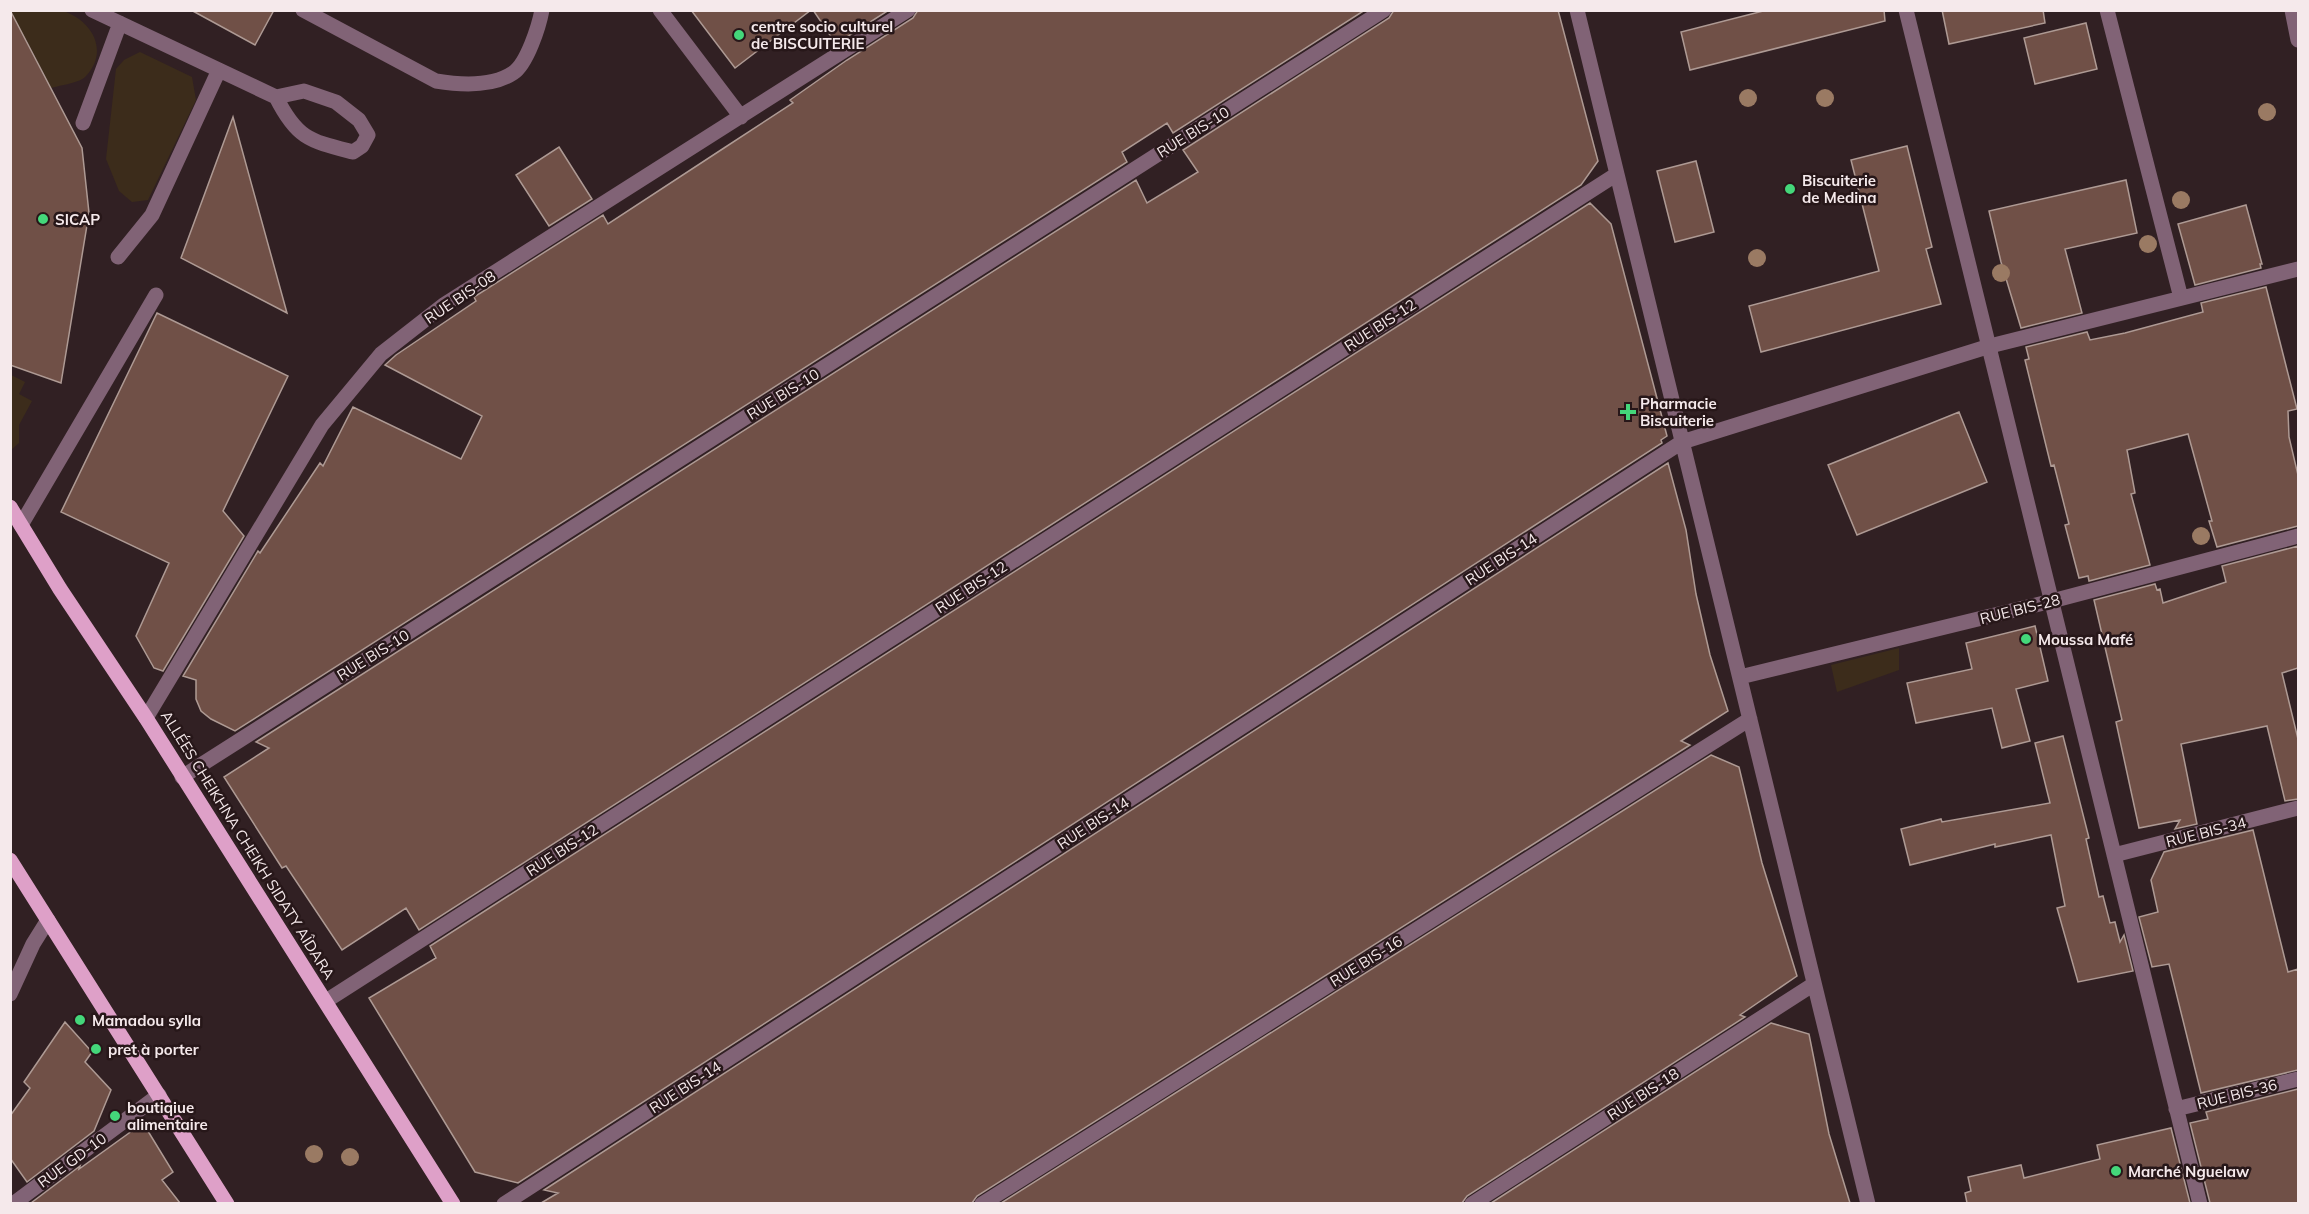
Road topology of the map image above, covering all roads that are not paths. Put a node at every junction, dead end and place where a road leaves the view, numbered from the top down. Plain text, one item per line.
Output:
1 (92, 10) edge
2 (303, 10) edge
3 (542, 10) edge
4 (660, 10) edge
5 (908, 10) edge
6 (1384, 10) edge
7 (1577, 10) edge
8 (1906, 10) edge
9 (2107, 10) edge
10 (2292, 10) edge
11 (120, 23) junction
12 (2298, 40) edge
13 (219, 70) junction
14 (276, 98) junction
15 (741, 117) junction
16 (83, 123) dead end
17 (1617, 174) junction
18 (118, 257) dead end
19 (2298, 268) edge
20 (156, 295) dead end
21 (2181, 298) junction
22 (1990, 346) junction
23 (1682, 442) junction
24 (10, 507) edge
25 (21, 525) junction
26 (2298, 536) edge
27 (2052, 601) junction
28 (1740, 677) junction
29 (146, 718) junction
30 (1750, 719) junction
31 (182, 777) junction
32 (2298, 808) edge
33 (2114, 855) junction
34 (10, 860) edge
35 (48, 920) junction
36 (1814, 984) junction
37 (10, 994) edge
38 (326, 1001) junction
39 (2298, 1079) edge
40 (159, 1095) junction
41 (2176, 1109) junction
42 (13, 1203) edge
43 (227, 1203) edge
44 (453, 1203) edge
45 (504, 1203) edge
46 (982, 1203) edge
47 (1472, 1203) edge
48 (1868, 1203) edge
49 (2200, 1203) edge

1 - 11 street
2 - 3 street
4 - 15 street
5 - 15 street, RUE BIS-08
6 - 31 street, RUE BIS-10
7 - 17 street
8 - 22 street
9 - 21 street
10 - 12 street
11 - 13 street
11 - 16 street
13 - 14 street
13 - 18 street
14 - 14 street
15 - 29 street, RUE BIS-08
17 - 23 street
17 - 38 street, RUE BIS-12
19 - 21 street, RUE BIS-14
20 - 25 street
21 - 22 street, RUE BIS-14
22 - 23 street, RUE BIS-14
22 - 27 street
23 - 28 street
23 - 45 street, RUE BIS-14
24 - 25 main road, ALLÉES CHEIKHNA CHEIKH SIDATY AÎDARA
25 - 29 main road, ALLÉES CHEIKHNA CHEIKH SIDATY AÎDARA
26 - 27 street, RUE BIS-28
27 - 28 street, RUE BIS-28
27 - 33 street
28 - 30 street
29 - 31 main road, ALLÉES CHEIKHNA CHEIKH SIDATY AÎDARA
30 - 36 street
30 - 46 street, RUE BIS-16
31 - 38 main road, ALLÉES CHEIKHNA CHEIKH SIDATY AÎDARA
32 - 33 street, RUE BIS-34
33 - 41 street
34 - 35 main road
35 - 37 street
35 - 40 main road
36 - 47 street, RUE BIS-18
36 - 48 street
38 - 44 main road, ALLÉES CHEIKHNA CHEIKH SIDATY AÎDARA
39 - 41 street, RUE BIS-36
40 - 42 street, RUE GD-10
40 - 43 main road
41 - 49 street

